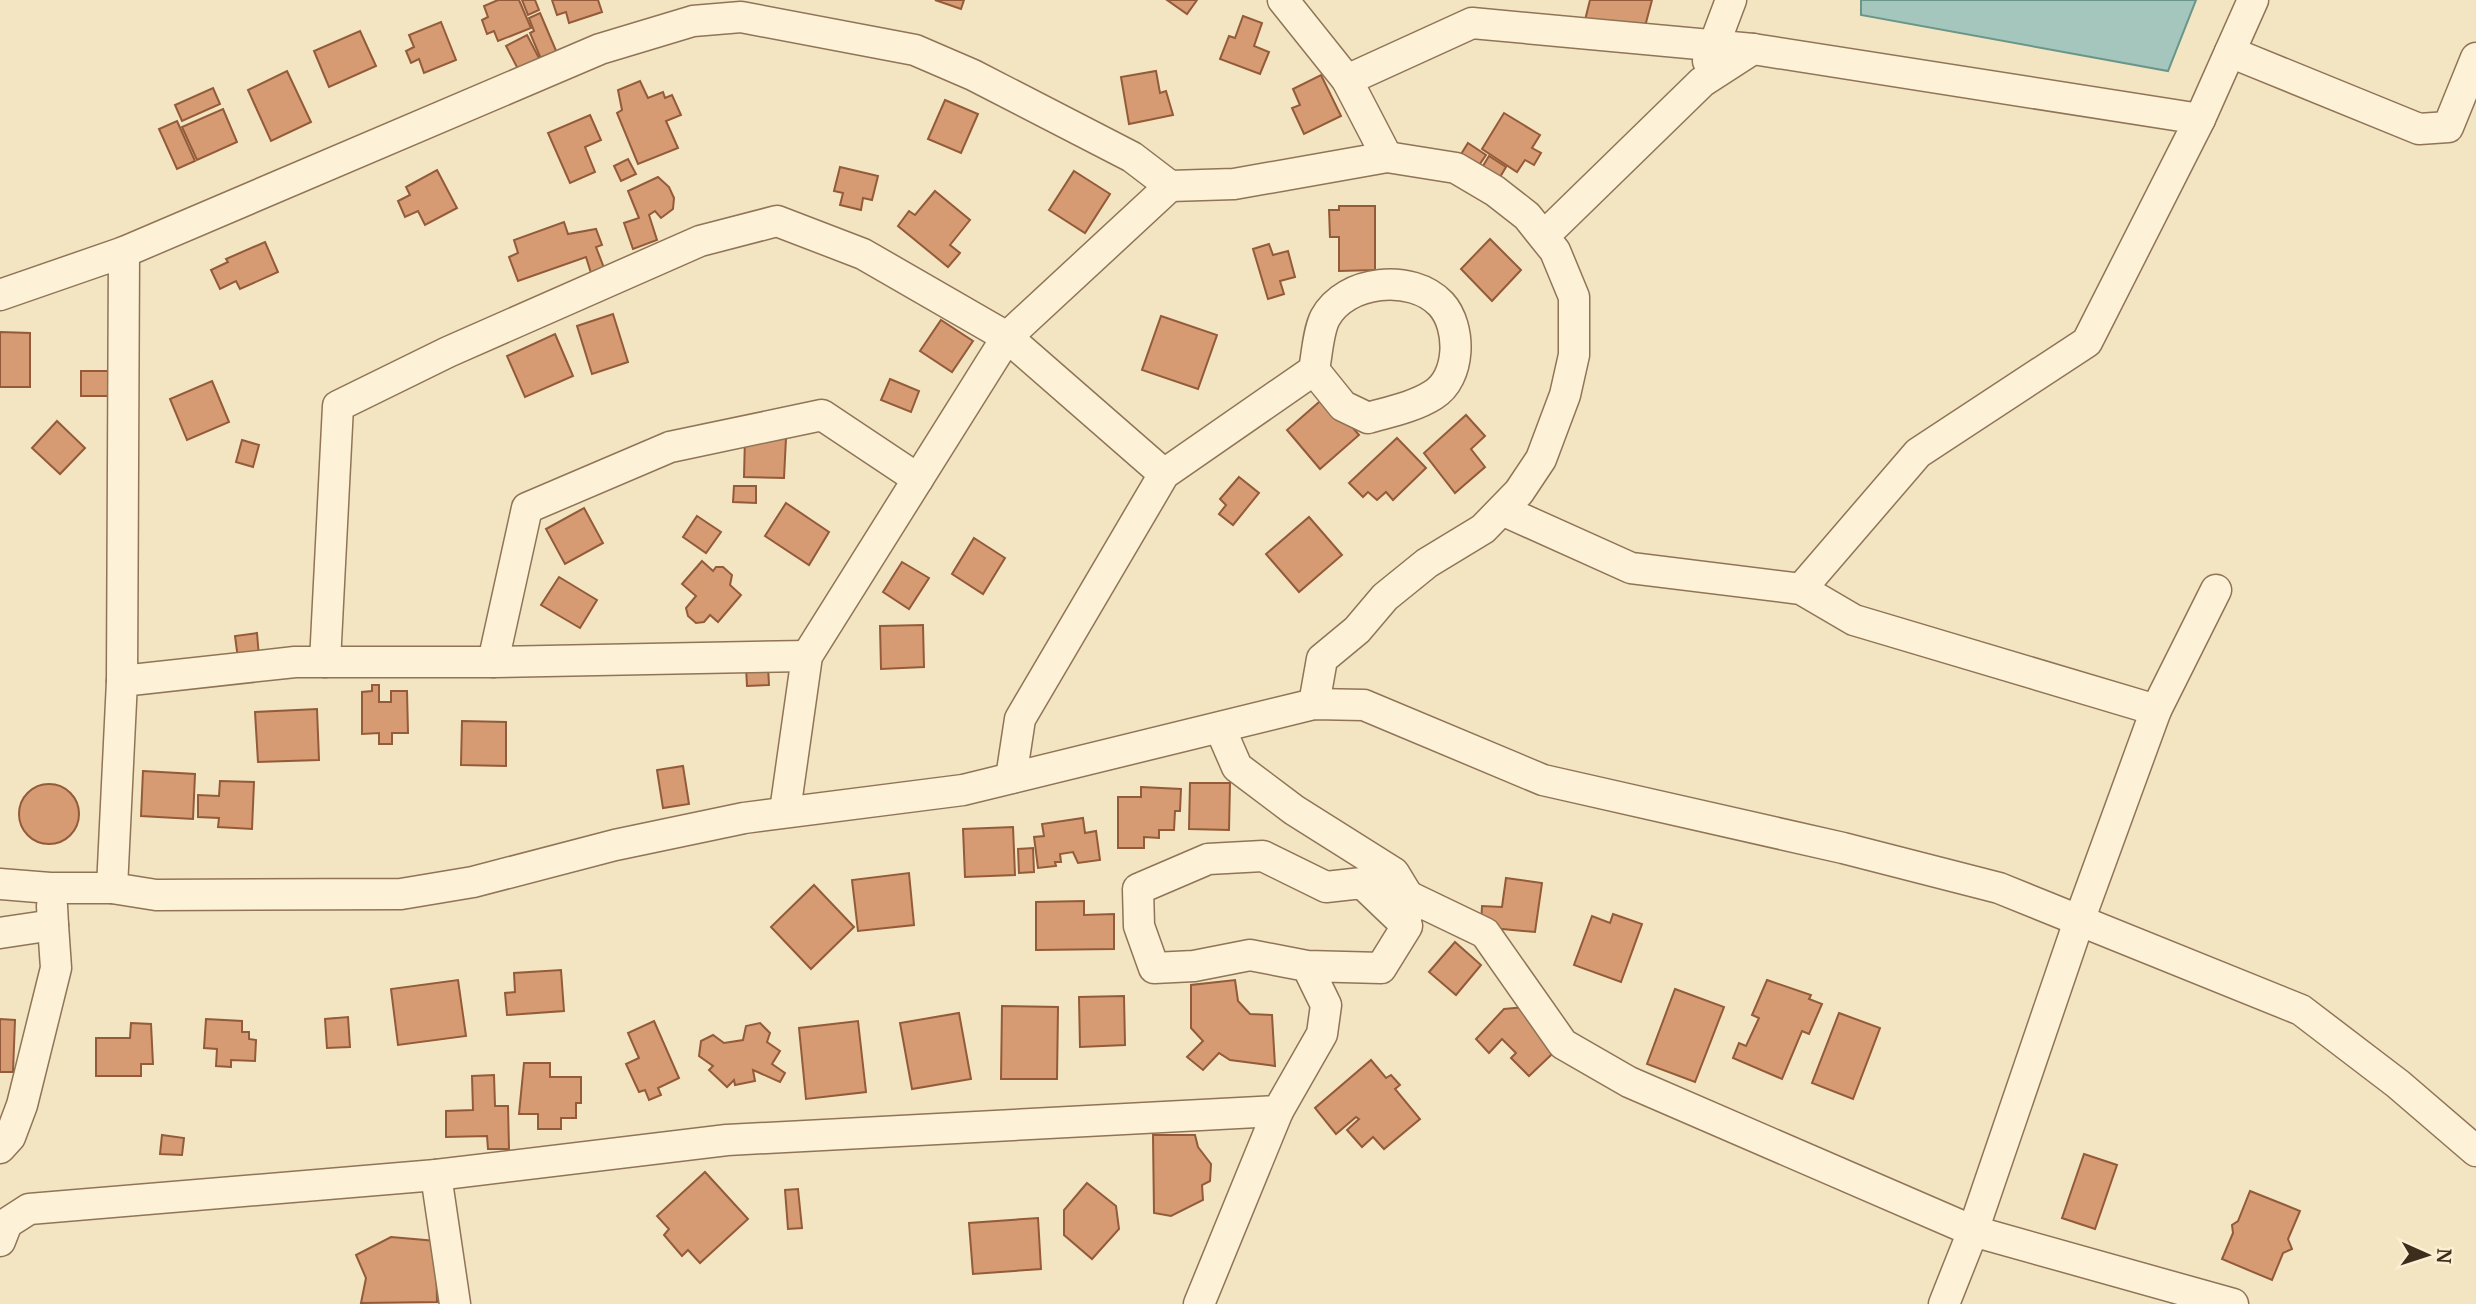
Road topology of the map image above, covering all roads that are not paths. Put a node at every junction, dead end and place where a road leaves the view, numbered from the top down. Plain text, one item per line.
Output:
1 (1283, 0) edge
2 (1731, 0) edge
3 (2253, 0) edge
4 (1712, 45) junction
5 (1753, 48) junction
6 (2230, 52) junction
7 (2476, 58) edge
8 (1347, 80) junction
9 (1702, 82) junction
10 (2200, 119) junction
11 (1387, 157) junction
12 (1170, 186) junction
13 (1545, 235) junction
14 (124, 251) junction
15 (0, 295) edge
16 (1007, 337) junction
17 (1314, 370) junction
18 (1164, 474) junction
19 (918, 479) junction
20 (1502, 510) junction
21 (1801, 589) junction
22 (2216, 590) dead end
23 (807, 656) junction
24 (325, 662) junction
25 (493, 663) junction
26 (122, 681) junction
27 (1314, 705) junction
28 (2156, 710) junction
29 (1220, 728) junction
30 (1011, 778) junction
31 (785, 811) junction
32 (0, 884) edge
33 (50, 888) junction
34 (113, 888) junction
35 (1408, 896) junction
36 (2079, 921) junction
37 (53, 925) junction
38 (1406, 926) junction
39 (0, 933) edge
40 (1307, 966) junction
41 (1278, 1111) junction
42 (0, 1148) edge
43 (2476, 1151) edge
44 (436, 1175) junction
45 (1973, 1231) junction
46 (0, 1241) edge
47 (455, 1304) edge
48 (1199, 1304) edge
49 (1944, 1304) edge
50 (2233, 1304) edge

1 - 8 street
2 - 4 street
3 - 6 street
4 - 5 street
4 - 8 street
4 - 9 street
5 - 9 street
5 - 10 street
6 - 7 street
6 - 10 street
8 - 11 street
9 - 13 street
10 - 21 street
11 - 12 street
11 - 13 street
12 - 14 street
12 - 16 street
13 - 20 street
14 - 15 street
14 - 26 street
16 - 18 street
16 - 19 street
16 - 24 street
17 - 17 street
17 - 18 street
18 - 30 street
19 - 23 street
19 - 25 street
20 - 21 street
20 - 27 street
21 - 28 street
22 - 28 street
23 - 25 street
23 - 31 street
24 - 25 street
24 - 26 street
26 - 34 street
27 - 29 street
27 - 36 street
28 - 36 street
29 - 30 street
29 - 35 street
30 - 31 street
31 - 34 street
32 - 33 street
33 - 34 street
33 - 37 street
35 - 38 street
35 - 45 street
36 - 43 street
36 - 45 street
37 - 39 street
37 - 42 street
38 - 40 street
38 - 40 street
40 - 41 street
41 - 44 street
41 - 48 street
44 - 46 street
44 - 47 street
45 - 49 street
45 - 50 street

